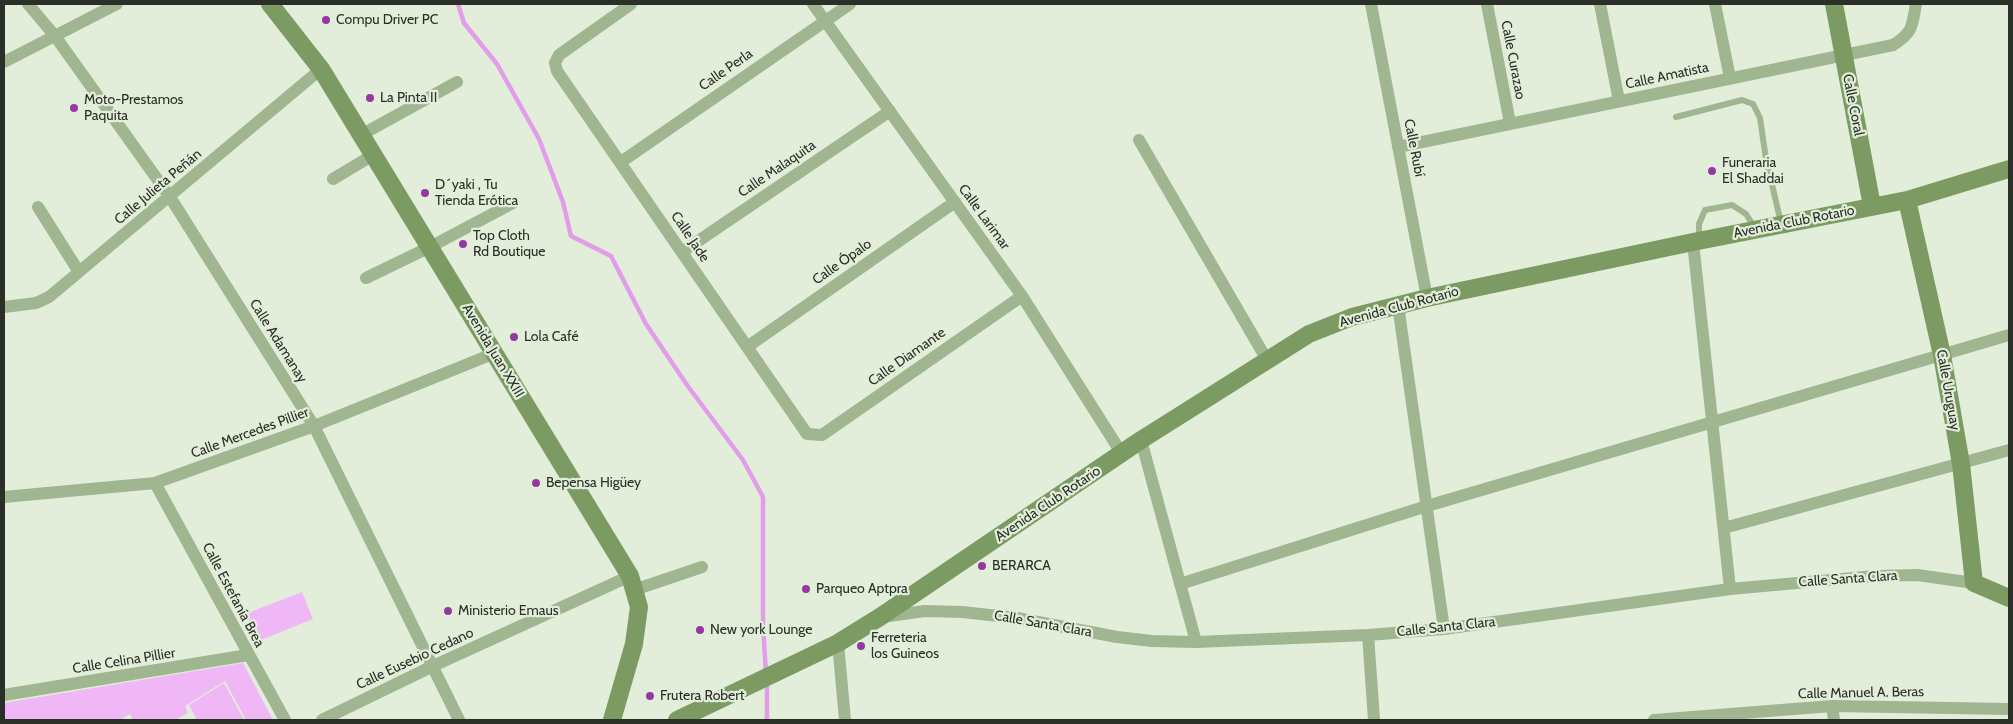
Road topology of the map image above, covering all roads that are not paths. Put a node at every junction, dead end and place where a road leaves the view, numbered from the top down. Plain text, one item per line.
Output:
1 (28, 4) edge
2 (118, 4) edge
3 (270, 4) edge
4 (631, 4) edge
5 (814, 4) edge
6 (850, 4) edge
7 (1371, 4) edge
8 (1487, 4) edge
9 (1600, 4) edge
10 (1716, 4) edge
11 (1834, 4) edge
12 (1916, 4) edge
13 (825, 20) junction
14 (56, 36) junction
15 (1844, 55) junction
16 (4, 62) edge
17 (321, 69) junction
18 (1730, 78) junction
19 (457, 82) dead end
20 (1619, 101) junction
21 (890, 111) junction
22 (1676, 117) dead end
23 (1510, 123) junction
24 (361, 135) junction
25 (1139, 140) dead end
26 (1398, 147) junction
27 (374, 155) junction
28 (620, 162) junction
29 (2009, 169) edge
30 (332, 179) dead end
31 (170, 197) junction
32 (1906, 200) junction
33 (955, 202) junction
34 (513, 203) dead end
35 (1872, 206) junction
36 (38, 207) dead end
37 (1781, 224) junction
38 (1756, 230) junction
39 (1696, 242) junction
40 (430, 247) junction
41 (682, 252) junction
42 (79, 272) junction
43 (366, 278) dead end
44 (1022, 296) junction
45 (1427, 298) junction
46 (1398, 305) junction
47 (4, 308) edge
48 (2009, 335) edge
49 (747, 347) junction
50 (494, 353) junction
51 (1942, 356) junction
52 (1267, 360) junction
53 (1713, 423) junction
54 (314, 426) junction
55 (807, 434) joint
56 (1141, 440) junction
57 (2009, 450) edge
58 (1122, 454) junction
59 (1961, 464) junction
60 (155, 483) junction
61 (4, 498) edge
62 (1427, 506) junction
63 (1724, 528) junction
64 (702, 567) dead end
65 (632, 583) junction
66 (1974, 583) junction
67 (1180, 584) junction
68 (1730, 589) junction
69 (2009, 598) edge
70 (880, 617) junction
71 (1444, 629) junction
72 (1368, 635) junction
73 (1196, 642) junction
74 (838, 643) junction
75 (248, 655) junction
76 (433, 666) junction
77 (4, 695) edge
78 (1832, 706) junction
79 (2009, 709) edge
80 (285, 720) edge
81 (322, 720) edge
82 (459, 720) edge
83 (612, 720) edge
84 (677, 720) edge
85 (845, 720) edge
86 (1374, 720) edge
87 (1654, 720) edge
88 (1834, 720) edge

1 - 14 street, Calle Adamanay
2 - 14 street
3 - 17 main road, Avenida Juan XXIII
4 - 28 street, Calle Jade
5 - 13 street, Calle Larimar
6 - 13 street, Calle Perla
7 - 26 street, Calle Rubí
8 - 23 street, Calle Curazao
9 - 20 street
10 - 18 street
11 - 15 main road, Calle Coral
12 - 15 street, Calle Amatista
13 - 21 street, Calle Larimar
13 - 28 street, Calle Perla
14 - 16 street
14 - 31 street, Calle Adamanay
15 - 18 street, Calle Amatista
15 - 35 main road, Calle Coral
17 - 24 main road, Avenida Juan XXIII
17 - 31 street, Calle Julieta Peñán
18 - 20 street, Calle Amatista
19 - 24 street
20 - 23 street, Calle Amatista
21 - 33 street, Calle Larimar
21 - 41 street, Calle Malaquita
22 - 37 lane
23 - 26 street, Calle Amatista
24 - 27 main road, Avenida Juan XXIII
25 - 52 street
26 - 45 street, Calle Rubí
27 - 30 street
27 - 40 main road, Avenida Juan XXIII
28 - 41 street, Calle Jade
29 - 32 main road, Avenida Club Rotario
31 - 42 street, Calle Julieta Peñán
31 - 54 street, Calle Adamanay
32 - 35 main road, Avenida Club Rotario
32 - 51 main road, Calle Uruguay
33 - 44 street, Calle Larimar
33 - 49 street, Calle Ópalo
34 - 40 street
35 - 37 main road, Avenida Club Rotario
36 - 42 street
37 - 38 main road, Avenida Club Rotario
38 - 39 main road, Avenida Club Rotario
38 - 39 lane
39 - 45 main road, Avenida Club Rotario
39 - 53 street
40 - 43 street
40 - 50 main road, Avenida Juan XXIII
41 - 49 street, Calle Jade
42 - 47 street, Calle Julieta Peñán
44 - 55 street, Calle Diamante
44 - 58 street, Calle Larimar
45 - 46 main road, Avenida Club Rotario
46 - 52 main road, Avenida Club Rotario
46 - 62 street
48 - 51 street
49 - 55 street, Calle Jade
50 - 54 street, Calle Mercedes Pillier
50 - 65 main road, Avenida Juan XXIII
51 - 53 street
51 - 59 main road, Calle Uruguay
52 - 56 main road, Avenida Club Rotario
53 - 62 street
53 - 63 street
54 - 60 street, Calle Mercedes Pillier
54 - 76 street, Calle Adamanay
56 - 58 main road, Avenida Club Rotario
56 - 67 street
57 - 59 street
58 - 70 main road, Avenida Club Rotario
59 - 63 street
59 - 66 main road, Calle Uruguay
60 - 61 street, Calle Mercedes Pillier
60 - 75 street, Calle Estefanía Brea
62 - 67 street
62 - 71 street
63 - 68 street
64 - 65 street, Calle Eusebio Cedano
65 - 76 street, Calle Eusebio Cedano
65 - 83 main road, Avenida Juan XXIII
66 - 68 street, Calle Santa Clara
66 - 69 main road, Calle Santa Clara
67 - 73 street
68 - 71 street, Calle Santa Clara
70 - 73 street, Calle Santa Clara
70 - 74 main road, Avenida Club Rotario
71 - 72 street, Calle Santa Clara
72 - 73 street, Calle Santa Clara
72 - 86 street
74 - 84 main road, Avenida Club Rotario
74 - 85 street
75 - 77 street, Calle Celina Pillier
75 - 80 street, Calle Estefanía Brea
76 - 81 street, Calle Eusebio Cedano
76 - 82 street, Calle Adamanay
78 - 79 street, Calle Manuel A. Beras
78 - 87 street, Calle Manuel A. Beras
78 - 88 street

